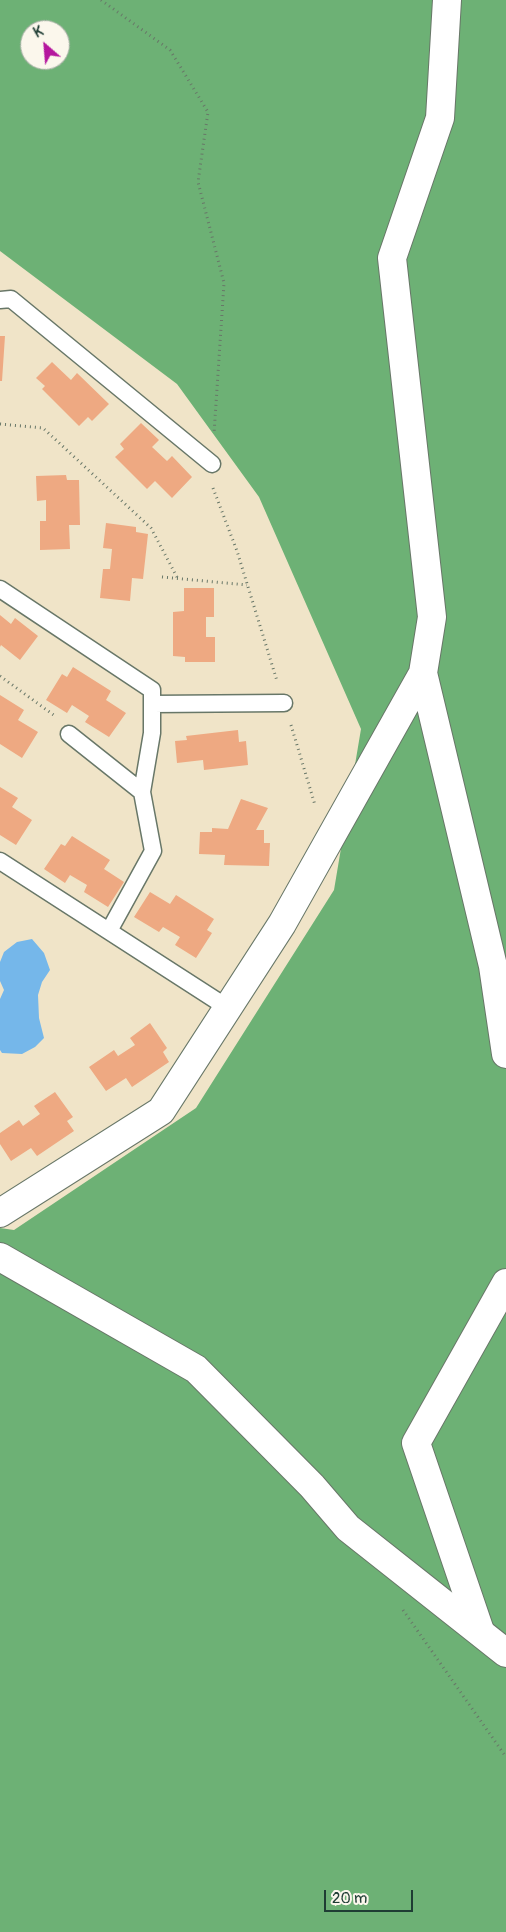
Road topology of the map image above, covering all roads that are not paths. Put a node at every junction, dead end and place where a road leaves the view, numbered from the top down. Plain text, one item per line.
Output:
1 (447, 0) edge
2 (0, 300) edge
3 (212, 464) road end
4 (0, 589) edge
5 (423, 673) junction
6 (284, 703) road end
7 (152, 704) junction
8 (69, 734) road end
9 (142, 792) junction
10 (0, 861) edge
11 (109, 931) junction
12 (228, 1008) junction
13 (506, 1054) edge
14 (0, 1213) edge
15 (0, 1257) edge
16 (506, 1283) edge
17 (480, 1631) junction
18 (506, 1653) edge

1 - 5 street
2 - 3 lane
4 - 7 lane
5 - 12 street
5 - 13 street
6 - 7 lane
7 - 9 lane
8 - 9 lane
9 - 11 lane
10 - 11 lane
11 - 12 lane
12 - 14 street
15 - 17 street
16 - 17 street
17 - 18 street

